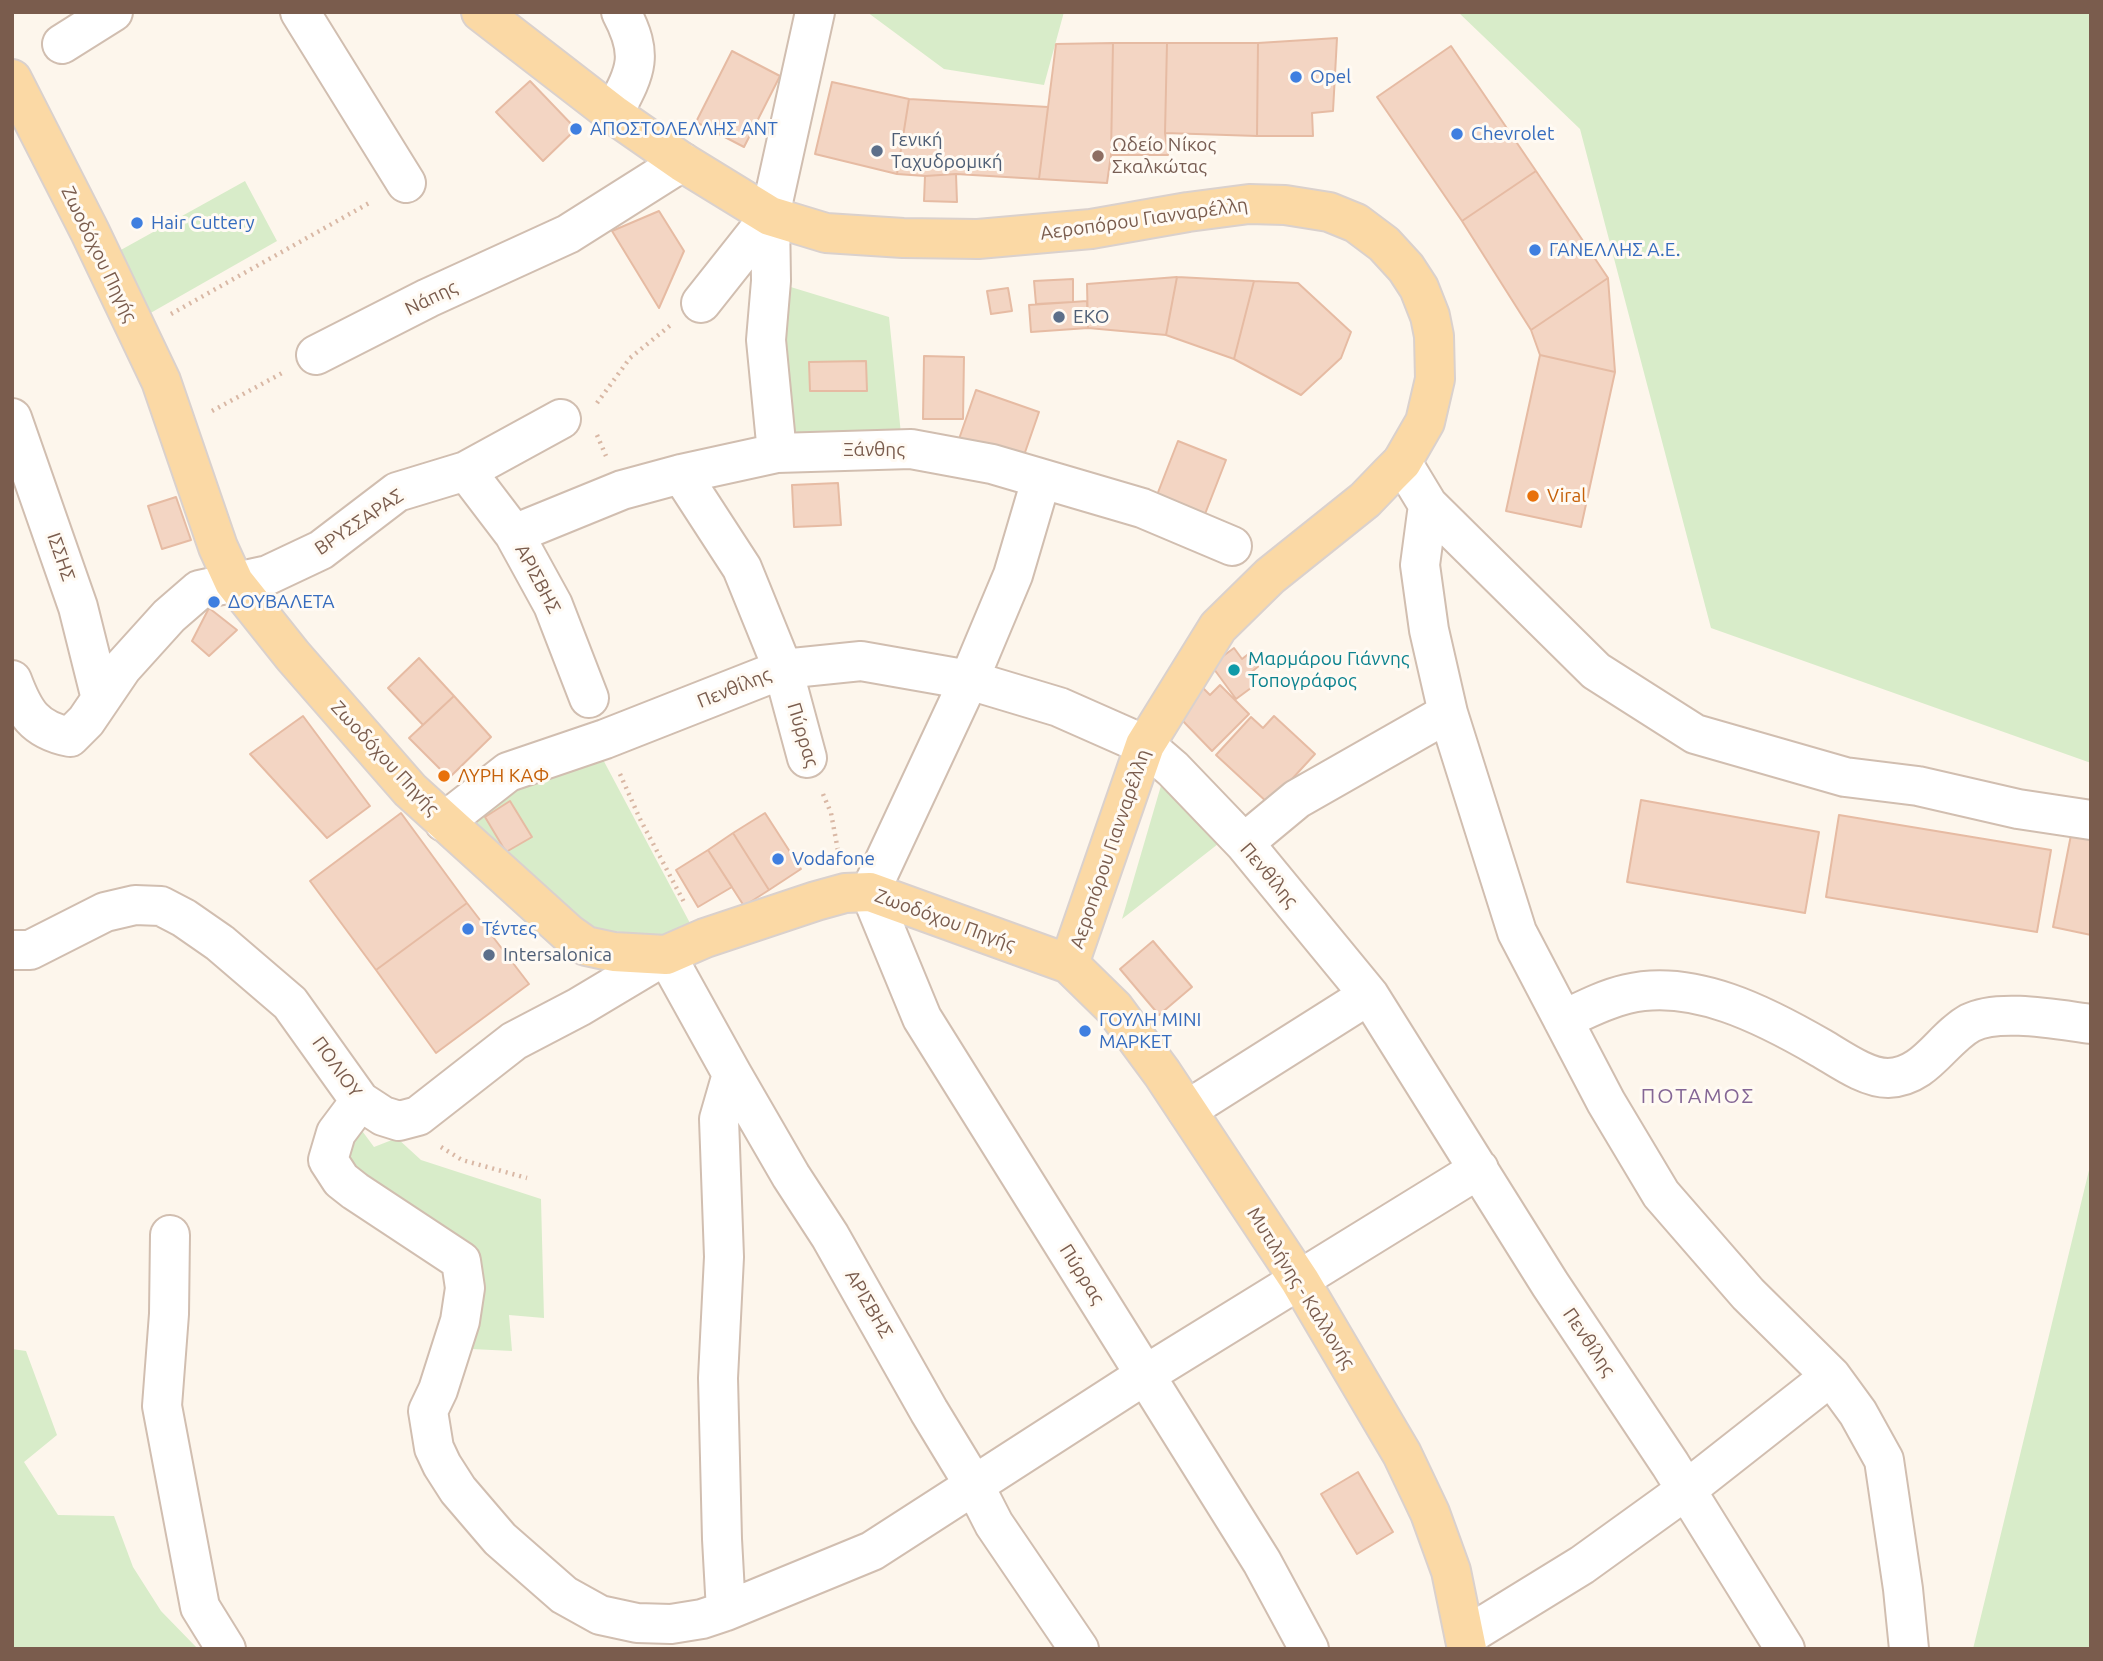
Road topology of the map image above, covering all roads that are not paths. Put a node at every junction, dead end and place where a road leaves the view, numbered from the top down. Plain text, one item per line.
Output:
1 (113, 12) edge
2 (300, 12) edge
3 (481, 12) edge
4 (621, 12) edge
5 (815, 12) edge
6 (62, 44) dead end
7 (12, 79) edge
8 (612, 114) junction
9 (682, 162) junction
10 (405, 183) road end
11 (770, 216) junction
12 (701, 303) road end
13 (316, 355) road end
14 (12, 418) edge
15 (583, 418) road end
16 (777, 453) junction
17 (1402, 462) junction
18 (466, 471) junction
19 (681, 474) junction
20 (1041, 480) junction
21 (1428, 505) junction
22 (514, 534) junction
23 (1232, 546) dead end
24 (234, 582) junction
25 (783, 669) junction
26 (12, 680) edge
27 (969, 680) junction
28 (589, 698) dead end
29 (101, 699) junction
30 (1448, 713) junction
31 (1145, 745) junction
32 (807, 758) road end
33 (2091, 820) edge
34 (444, 822) junction
35 (1244, 843) junction
36 (858, 892) junction
37 (12, 950) edge
38 (666, 955) junction
39 (1069, 964) junction
40 (1369, 995) junction
41 (1563, 1020) junction
42 (2091, 1024) edge
43 (732, 1074) junction
44 (359, 1101) junction
45 (1187, 1110) junction
46 (1479, 1169) junction
47 (170, 1236) dead end
48 (1300, 1281) junction
49 (1145, 1375) junction
50 (1832, 1376) junction
51 (974, 1485) junction
52 (1686, 1490) junction
53 (726, 1611) junction
54 (1466, 1643) edge
55 (226, 1649) edge
56 (1079, 1649) edge
57 (1309, 1649) edge
58 (1785, 1649) edge
59 (1909, 1649) edge

1 - 6 street
2 - 10 street
3 - 8 main road, Αεροπόρου Γιανναρέλλη
4 - 8 street
5 - 11 street
7 - 24 main road, Ζωοδόχου Πηγής
8 - 9 main road, Αεροπόρου Γιανναρέλλη
9 - 11 main road, Αεροπόρου Γιανναρέλλη
9 - 13 street, Νάπης
11 - 12 street
11 - 16 street
11 - 17 main road, Αεροπόρου Γιανναρέλλη
14 - 29 street, ΙΣΣΗΣ
15 - 18 street, ΒΡΥΣΣΑΡΑΣ
16 - 19 street, Ξάνθης
16 - 20 street, Ξάνθης
17 - 21 street
17 - 31 main road, Αεροπόρου Γιανναρέλλη
18 - 22 street, ΑΡΙΣΒΗΣ
18 - 24 street, ΒΡΥΣΣΑΡΑΣ
19 - 22 street, Ξάνθης
19 - 25 street, Πύρρας
20 - 23 street, Ξάνθης
20 - 27 street
21 - 30 street
21 - 33 street
22 - 28 street, ΑΡΙΣΒΗΣ
24 - 29 street, ΒΡΥΣΣΑΡΑΣ
24 - 34 main road, Ζωοδόχου Πηγής
25 - 27 street, Πενθίλης
25 - 32 street, Πύρρας
25 - 34 street, Πενθίλης
26 - 29 street, ΒΡΥΣΣΑΡΑΣ
27 - 31 street, Πενθίλης
27 - 36 street
30 - 35 street
30 - 41 street
31 - 35 street, Πενθίλης
31 - 39 main road, Αεροπόρου Γιανναρέλλη
34 - 38 main road, Ζωοδόχου Πηγής
35 - 40 street, Πενθίλης
36 - 38 main road, Ζωοδόχου Πηγής
36 - 39 main road, Ζωοδόχου Πηγής
36 - 49 street, Πύρρας
37 - 44 street, ΠΟΛΙΟΥ
38 - 43 street, ΑΡΙΣΒΗΣ
38 - 44 street, ΠΟΛΙΟΥ
39 - 45 main road, Μυτιλήνης - Καλλονής
40 - 45 street
40 - 46 street, Πενθίλης
41 - 42 street
41 - 50 street
43 - 51 street, ΑΡΙΣΒΗΣ
43 - 53 street
44 - 53 street
45 - 48 main road, Μυτιλήνης - Καλλονής
46 - 48 street
46 - 52 street, Πενθίλης
47 - 55 street
48 - 49 street
48 - 54 main road, Μυτιλήνης - Καλλονής
49 - 51 street
49 - 57 street, Πύρρας
50 - 52 street
50 - 59 street
51 - 53 street
51 - 56 street, ΑΡΙΣΒΗΣ
52 - 54 street
52 - 58 street, Πενθίλης

